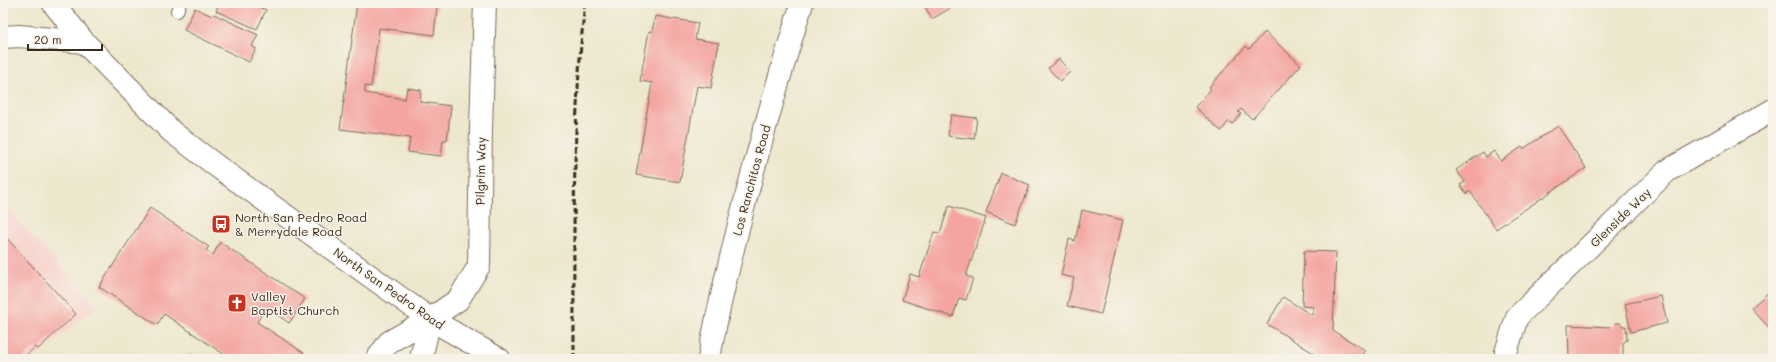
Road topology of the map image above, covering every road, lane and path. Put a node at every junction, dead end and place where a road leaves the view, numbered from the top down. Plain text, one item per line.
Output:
1 (53, 3) edge
2 (485, 3) edge
3 (802, 3) edge
4 (3, 37) edge
5 (84, 42) junction
6 (1773, 110) edge
7 (430, 318) junction
8 (377, 359) edge
9 (420, 359) edge
10 (499, 359) edge
11 (709, 359) edge
12 (1508, 359) edge

1 - 5 main road, North San Pedro Road
2 - 7 main road, Pilgrim Way
3 - 11 main road, Los Ranchitos Road
4 - 5 main road
5 - 7 main road, North San Pedro Road
6 - 12 main road, Glenside Way
7 - 8 main road, Pilgrim Way
7 - 9 main road
7 - 10 main road, North San Pedro Road

